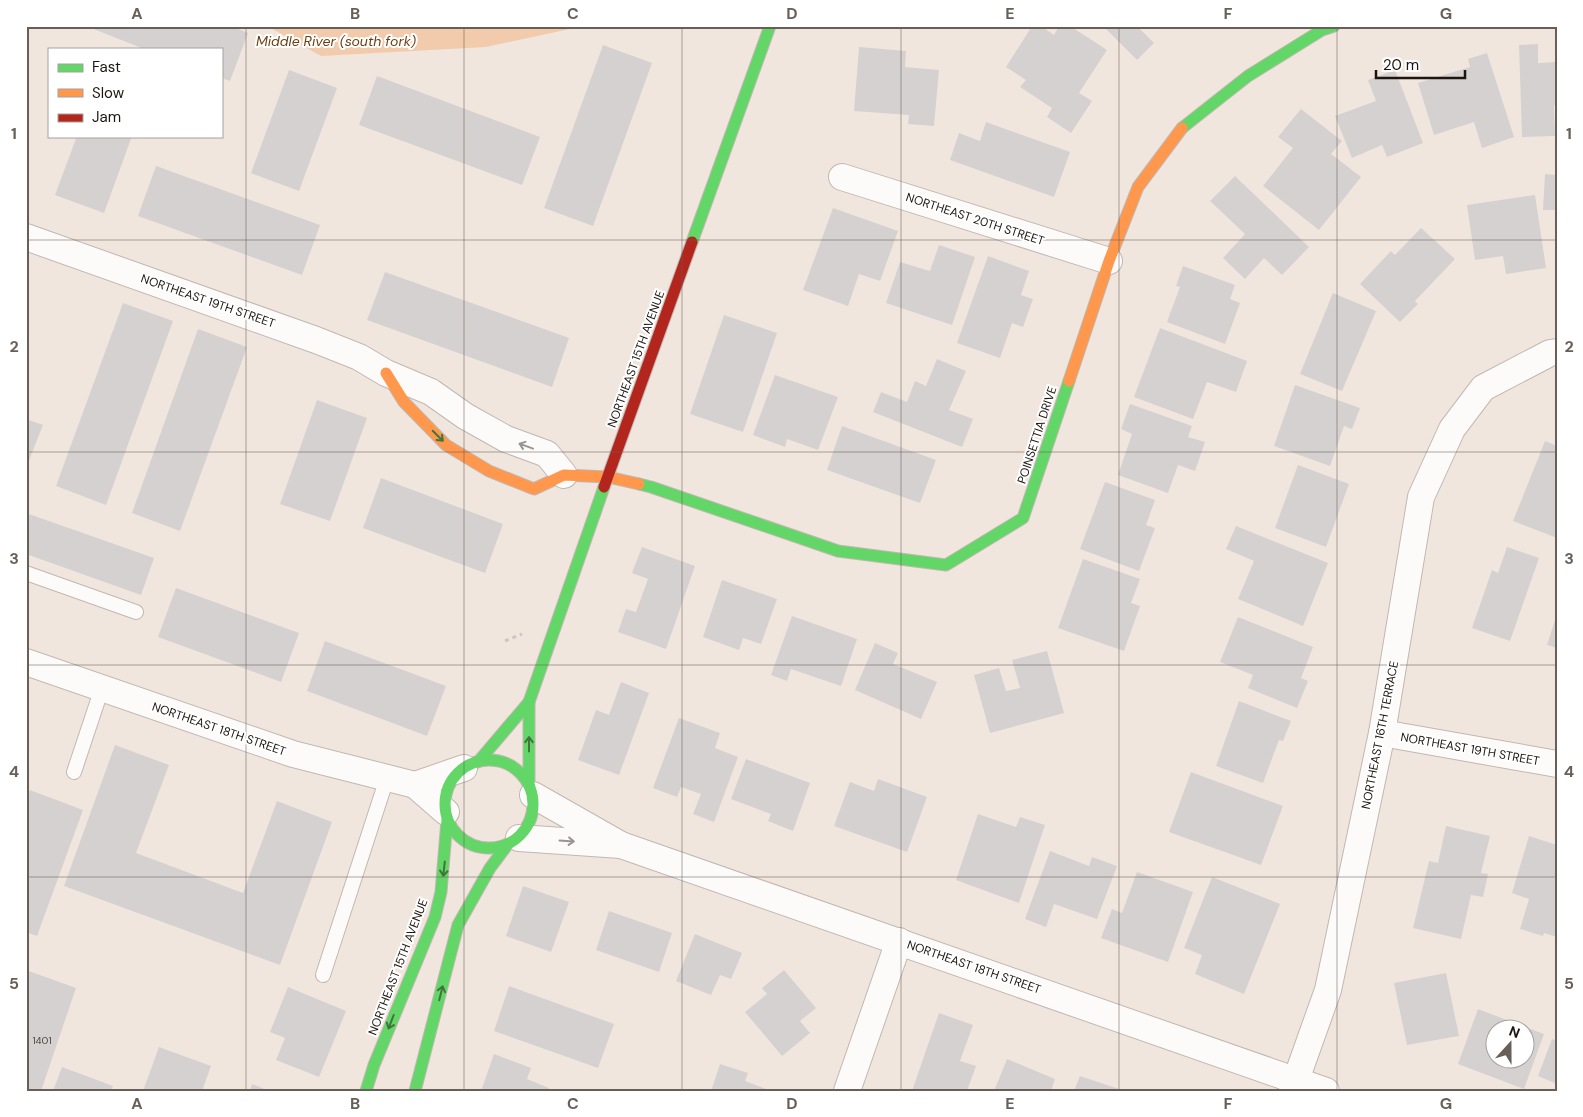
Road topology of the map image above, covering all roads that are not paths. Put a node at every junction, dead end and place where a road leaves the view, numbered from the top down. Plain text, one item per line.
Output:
1 (770, 26) edge
2 (1334, 26) edge
3 (842, 177) dead end
4 (26, 237) edge
5 (1109, 262) junction
6 (1557, 352) edge
7 (386, 373) junction
8 (564, 475) junction
9 (608, 477) junction
10 (26, 574) edge
11 (136, 612) dead end
12 (26, 662) edge
13 (102, 688) junction
14 (529, 702) junction
15 (1382, 733) junction
16 (1557, 764) edge
17 (471, 765) junction
18 (74, 772) dead end
19 (388, 778) junction
20 (415, 785) junction
21 (531, 790) junction
22 (447, 816) junction
23 (513, 841) junction
24 (621, 844) junction
25 (899, 941) junction
26 (323, 975) dead end
27 (1294, 1086) edge
28 (366, 1091) edge
29 (415, 1091) edge
30 (847, 1091) edge
31 (1326, 1091) edge

1 - 9 street, NORTHEAST 15TH AVENUE
2 - 5 street, POINSETTIA DRIVE
3 - 5 street, NORTHEAST 20TH STREET
4 - 7 street, NORTHEAST 19TH STREET
5 - 9 street, POINSETTIA DRIVE
6 - 15 street, NORTHEAST 16TH TERRACE
8 -> 7 street, NORTHEAST 19TH STREET
7 -> 8 street, NORTHEAST 19TH STREET
8 - 9 street, NORTHEAST 19TH STREET
9 - 14 street, NORTHEAST 15TH AVENUE
10 - 11 lane
12 - 13 street, NORTHEAST 18TH STREET
13 - 18 lane
13 - 19 street, NORTHEAST 18TH STREET
14 - 17 street, NORTHEAST 15TH AVENUE
21 -> 14 street, NORTHEAST 15TH AVENUE
15 - 16 street, NORTHEAST 19TH STREET
15 - 27 street, NORTHEAST 16TH TERRACE
17 - 20 street
17 - 21 street
17 - 22 street
19 - 20 street, NORTHEAST 18TH STREET
19 - 26 lane
20 - 22 street, NORTHEAST 18TH STREET
21 - 23 street
21 - 24 street, NORTHEAST 18TH STREET
22 - 23 street
22 -> 28 street, NORTHEAST 15TH AVENUE
23 -> 24 street, NORTHEAST 18TH STREET
29 -> 23 street
24 - 25 street, NORTHEAST 18TH STREET
25 - 27 street, NORTHEAST 18TH STREET
25 - 30 street
27 - 31 street, NORTHEAST 18TH STREET

